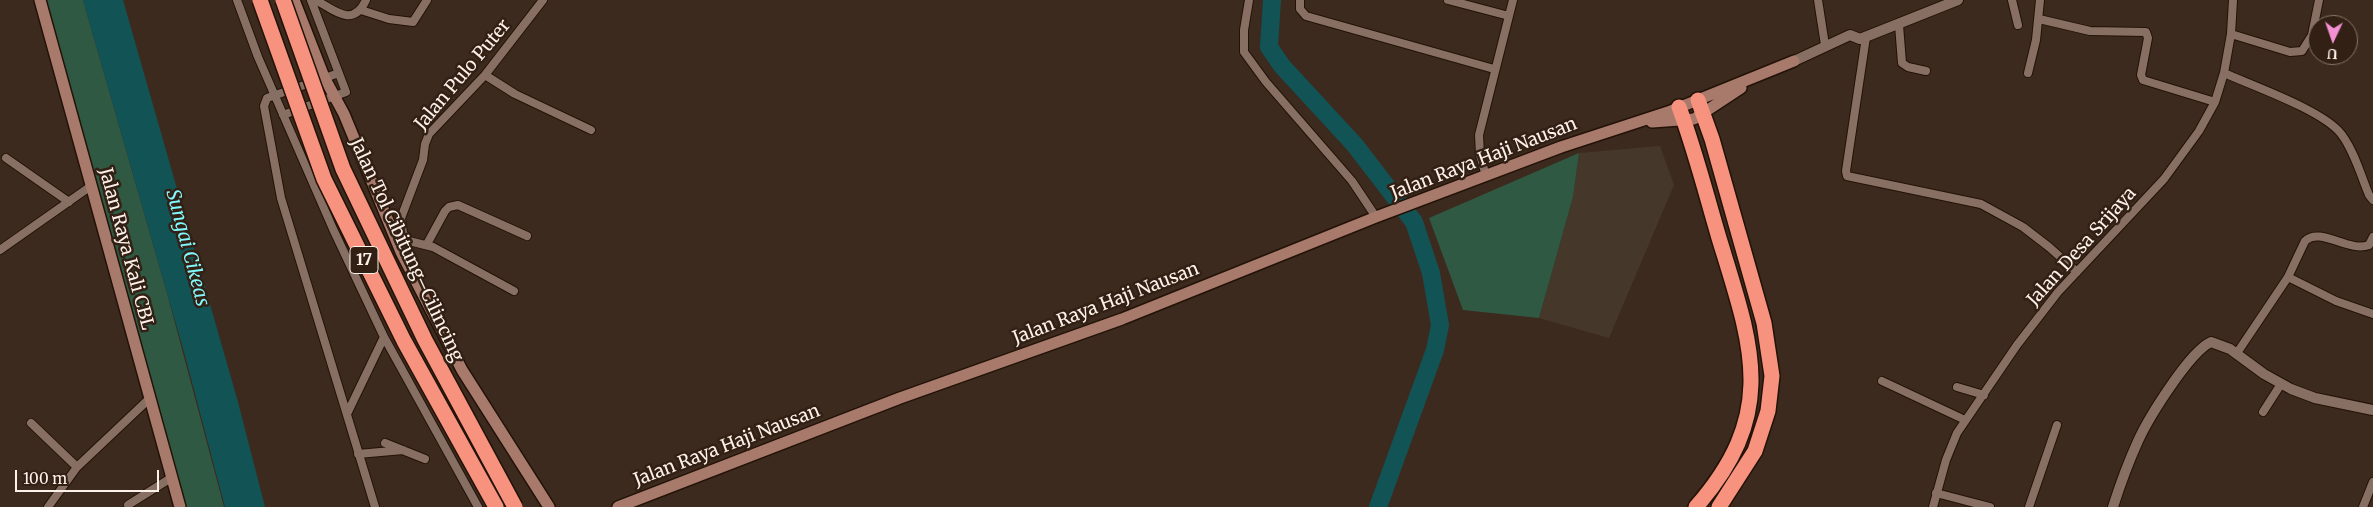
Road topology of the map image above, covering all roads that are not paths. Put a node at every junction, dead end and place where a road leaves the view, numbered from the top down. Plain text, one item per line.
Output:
1 (40, 0) edge
2 (237, 0) edge
3 (260, 0) edge
4 (283, 0) edge
5 (294, 0) edge
6 (311, 0) edge
7 (316, 0) edge
8 (366, 0) edge
9 (427, 0) edge
10 (543, 0) edge
11 (1249, 0) edge
12 (1300, 0) edge
13 (1448, 0) edge
14 (1513, 0) edge
15 (1958, 0) edge
16 (2012, 0) edge
17 (2040, 0) edge
18 (2233, 0) edge
19 (2319, 0) edge
20 (1818, 2) edge
21 (361, 10) junction
22 (1509, 16) junction
23 (2039, 19) junction
24 (1899, 24) junction
25 (2018, 25) dead end
26 (2231, 34) junction
27 (1866, 37) junction
28 (1826, 44) junction
29 (1794, 61) junction
30 (1494, 69) junction
31 (1926, 71) dead end
32 (339, 73) junction
33 (2028, 73) dead end
34 (2224, 73) junction
35 (485, 74) junction
36 (324, 78) junction
37 (275, 96) junction
38 (336, 96) junction
39 (1698, 100) junction
40 (2215, 102) junction
41 (1681, 114) junction
42 (283, 115) junction
43 (1702, 115) junction
44 (591, 130) dead end
45 (6, 158) dead end
46 (1486, 176) junction
47 (91, 186) junction
48 (2373, 200) edge
49 (70, 202) junction
50 (1380, 216) junction
51 (528, 236) dead end
52 (2373, 236) edge
53 (409, 241) junction
54 (427, 244) junction
55 (0, 250) edge
56 (401, 252) junction
57 (2077, 272) junction
58 (2288, 277) junction
59 (514, 291) dead end
60 (2373, 314) edge
61 (384, 337) junction
62 (2237, 353) junction
63 (1882, 380) dead end
64 (2281, 384) junction
65 (1957, 386) dead end
66 (1984, 395) junction
67 (149, 399) junction
68 (2373, 410) edge
69 (2263, 412) dead end
70 (348, 414) junction
71 (1965, 420) junction
72 (31, 423) dead end
73 (2057, 424) dead end
74 (385, 443) dead end
75 (403, 450) junction
76 (358, 454) junction
77 (425, 459) dead end
78 (77, 467) junction
79 (497, 474) junction
80 (171, 478) junction
81 (2373, 482) edge
82 (1936, 494) junction
83 (128, 504) dead end
84 (48, 507) edge
85 (180, 507) edge
86 (375, 507) edge
87 (478, 507) edge
88 (496, 507) edge
89 (516, 507) edge
90 (520, 507) edge
91 (549, 507) edge
92 (618, 507) edge
93 (1696, 507) edge
94 (1719, 507) edge
95 (1933, 507) edge
96 (1990, 507) edge
97 (2029, 507) edge
98 (2113, 507) edge
99 (2363, 507) edge

1 - 47 main road, Jalan Raya Kali CBL
2 - 37 street
3 - 88 highway, 17, bridge
4 - 79 highway, Jalan Tol Cibitung–Cilincing / 17, bridge
5 - 36 main road
6 - 32 street
7 - 21 street
8 - 21 street
9 - 21 street
10 - 35 street, Jalan Pulo Puter
11 - 50 street
12 - 30 street
13 - 22 street
14 - 22 street
15 - 24 street, Jalan Raya Haji Nausan
16 - 25 street
17 - 23 street
18 - 26 street, Jalan Desa Srijaya
19 - 26 street
20 - 28 street
22 - 30 street
23 - 33 street
23 - 40 street
24 - 27 street, Jalan Raya Haji Nausan
24 - 31 street
26 - 34 street, Jalan Desa Srijaya
27 - 28 street, Jalan Raya Haji Nausan
27 - 57 street
28 - 29 street, Jalan Raya Haji Nausan
29 - 39 main road, Jalan Raya Haji Nausan
29 - 43 main road, Jalan Raya Haji Nausan
30 - 46 street
32 - 36 street
32 - 38 street
34 - 40 street, Jalan Desa Srijaya
34 - 48 street
35 - 44 street
35 - 53 street, Jalan Pulo Puter
36 - 37 street
36 - 38 main road
37 - 42 street
37 - 70 street
38 - 42 street
38 - 56 main road
39 - 41 main road, Jalan Raya Haji Nausan
39 - 43 highway
40 - 57 street, Jalan Desa Srijaya
41 - 43 main road, Jalan Raya Haji Nausan
41 - 46 main road, Jalan Raya Haji Nausan
41 - 93 highway
42 - 61 street
43 - 94 highway
45 - 49 street
46 - 50 main road, Jalan Raya Haji Nausan
47 - 49 street
47 - 67 main road, Jalan Raya Kali CBL
49 - 55 street
50 - 92 main road, Jalan Raya Haji Nausan
51 - 54 street
52 - 58 street
53 - 54 street
53 - 56 street
54 - 59 street
56 - 91 main road
57 - 66 street, Jalan Desa Srijaya
58 - 60 street
58 - 62 street
61 - 70 street
61 - 87 street
62 - 64 street
62 - 98 street
63 - 71 street
64 - 68 street
64 - 69 street
65 - 66 street
66 - 71 street, Jalan Desa Srijaya
67 - 78 street
67 - 80 main road, Jalan Raya Kali CBL
70 - 76 street
71 - 82 street, Jalan Desa Srijaya
72 - 78 street
73 - 97 street
74 - 75 street
75 - 76 street
75 - 77 street
76 - 86 street
78 - 84 street
79 - 89 highway, Jalan Tol Cibitung–Cilincing / 17, bridge
79 - 90 highway, bridge
80 - 83 street
80 - 85 main road, Jalan Raya Kali CBL
81 - 99 street
82 - 95 street, Jalan Desa Srijaya
82 - 96 street

